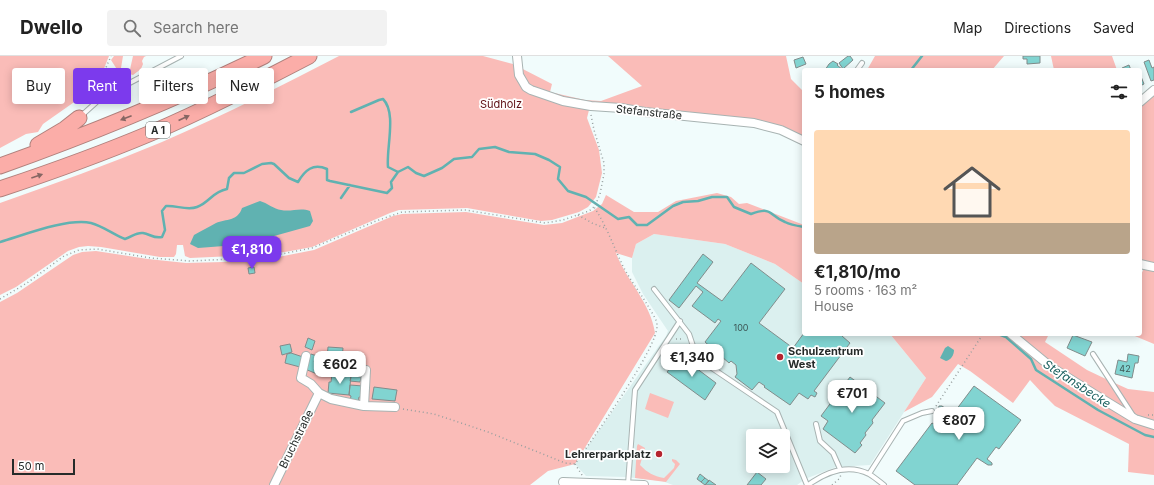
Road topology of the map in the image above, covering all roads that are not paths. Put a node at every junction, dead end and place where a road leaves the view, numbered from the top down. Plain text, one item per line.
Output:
1 (181, 56) edge
2 (264, 56) edge
3 (309, 56) edge
4 (517, 56) edge
5 (862, 63) dead end
6 (858, 68) edge
7 (1154, 90) edge
8 (1142, 100) edge
9 (79, 118) joint
10 (802, 140) edge
11 (0, 165) edge
12 (0, 189) edge
13 (1142, 264) edge
14 (1154, 267) edge
15 (654, 289) dead end
16 (680, 321) junction
17 (1013, 336) edge
18 (1093, 354) dead end
19 (306, 356) dead end
20 (366, 370) dead end
21 (319, 393) junction
22 (364, 406) junction
23 (395, 408) road end
24 (932, 411) road end
25 (1135, 419) junction
26 (816, 424) dead end
27 (1154, 426) edge
28 (840, 469) junction
29 (869, 474) junction
30 (569, 483) edge
31 (627, 484) edge
32 (274, 485) edge
33 (644, 485) edge
34 (807, 485) edge
35 (884, 485) edge

1 - 9 lane
2 -> 11 highway, A 1
12 -> 3 highway, A 1
4 - 10 street, Stefanstraße
5 - 6 lane
7 - 8 street
9 - 11 highway
13 - 14 street
15 - 16 lane
16 - 31 lane
16 - 34 lane
17 - 25 street
18 - 25 lane
19 - 21 street
20 - 22 street
21 - 22 street
21 - 32 street, Bruchstraße
22 - 23 street
24 - 29 lane
25 - 27 street
26 - 28 lane
28 - 29 lane
28 - 34 lane
29 - 35 lane
30 - 31 street
31 - 33 street

